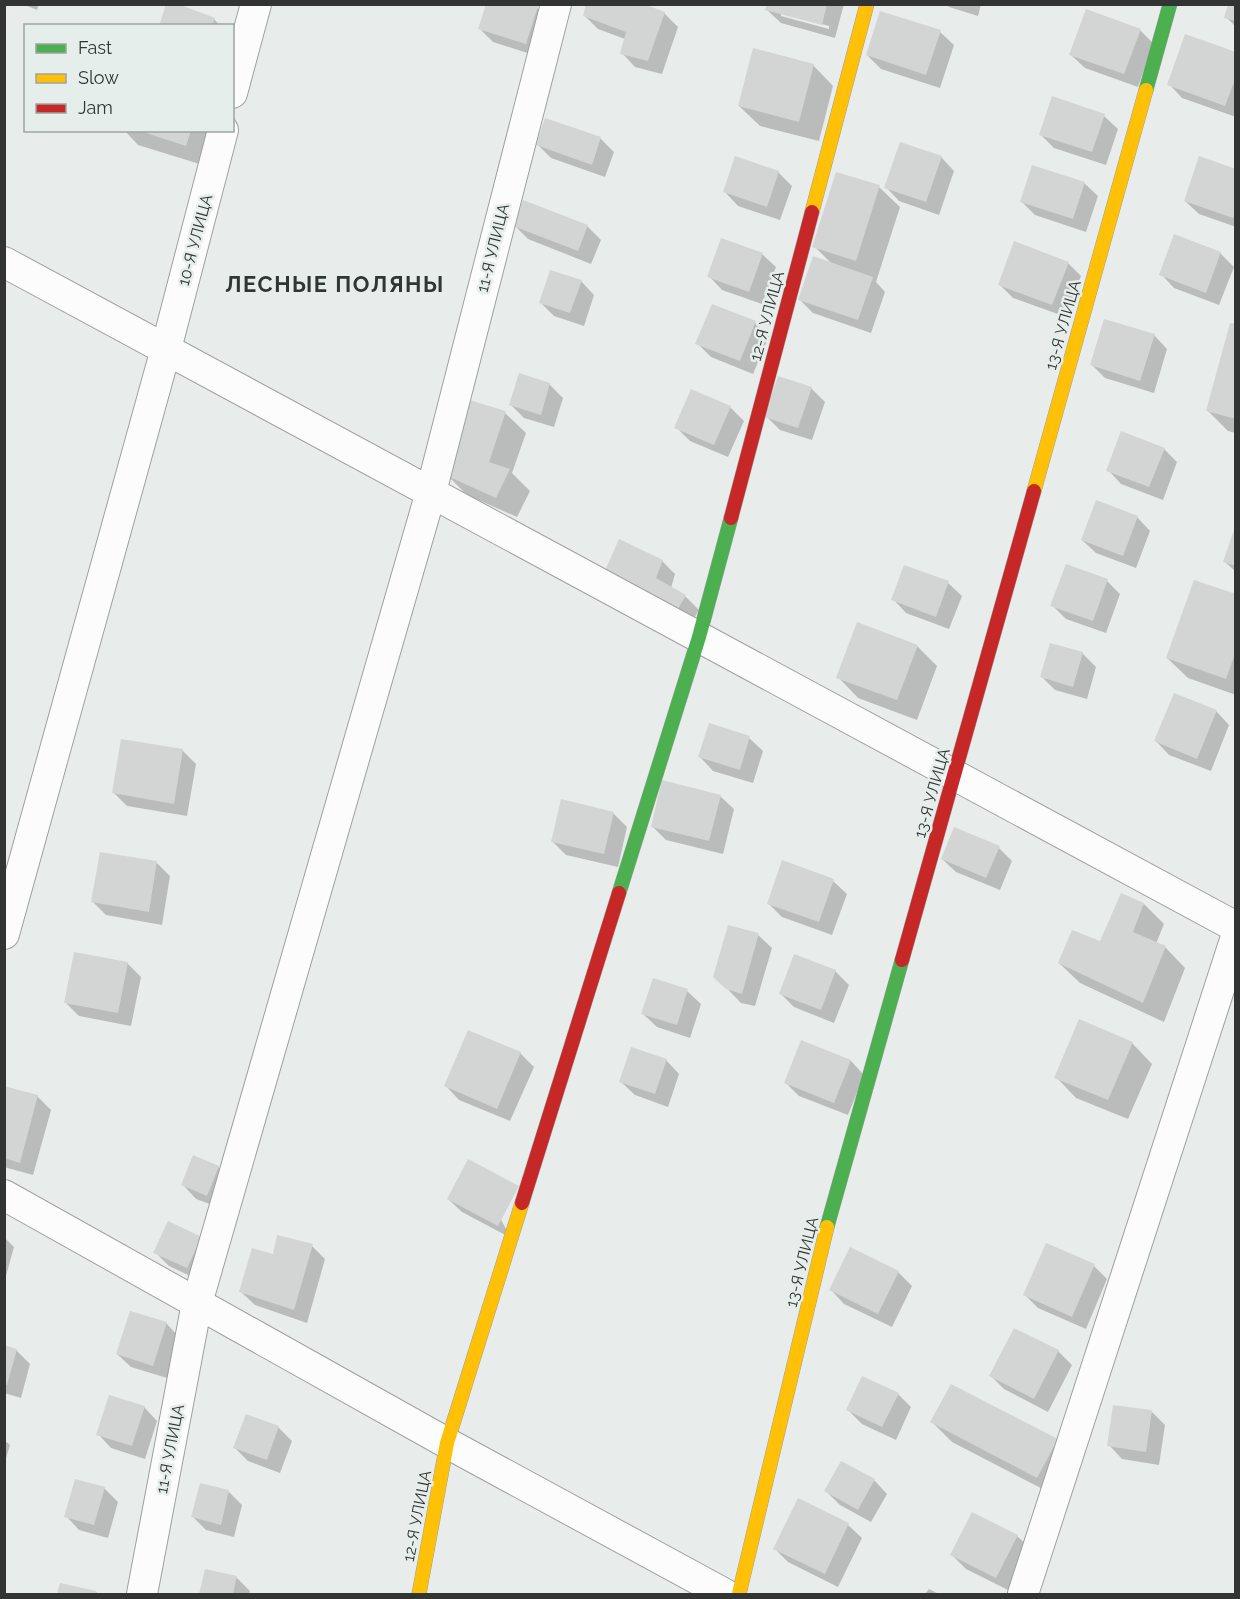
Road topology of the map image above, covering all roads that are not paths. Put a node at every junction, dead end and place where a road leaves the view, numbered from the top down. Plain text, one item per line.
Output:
1 (255, 4) edge
2 (556, 4) edge
3 (867, 4) edge
4 (1170, 4) edge
5 (234, 85) edge
6 (222, 132) edge
7 (4, 262) edge
8 (166, 349) junction
9 (431, 492) junction
10 (699, 637) junction
11 (955, 775) junction
12 (1236, 927) edge
13 (4, 934) edge
14 (1236, 937) edge
15 (4, 1195) edge
16 (197, 1303) junction
17 (447, 1443) junction
18 (142, 1594) edge
19 (419, 1594) edge
20 (724, 1594) edge
21 (739, 1594) edge
22 (1023, 1594) edge

1 - 5 street
2 - 9 street, 11-Я УЛИЦА
3 - 10 street, 12-Я УЛИЦА
4 - 11 street, 13-Я УЛИЦА
6 - 8 street, 10-Я УЛИЦА
7 - 8 street
8 - 9 street
8 - 13 street, 10-Я УЛИЦА
9 - 10 street
9 - 16 street, 11-Я УЛИЦА
10 - 11 street
10 - 17 street, 12-Я УЛИЦА
11 - 12 street
11 - 21 street, 13-Я УЛИЦА
14 - 22 street
15 - 16 street
16 - 17 street
16 - 18 street, 11-Я УЛИЦА
17 - 19 street, 12-Я УЛИЦА
17 - 20 street

